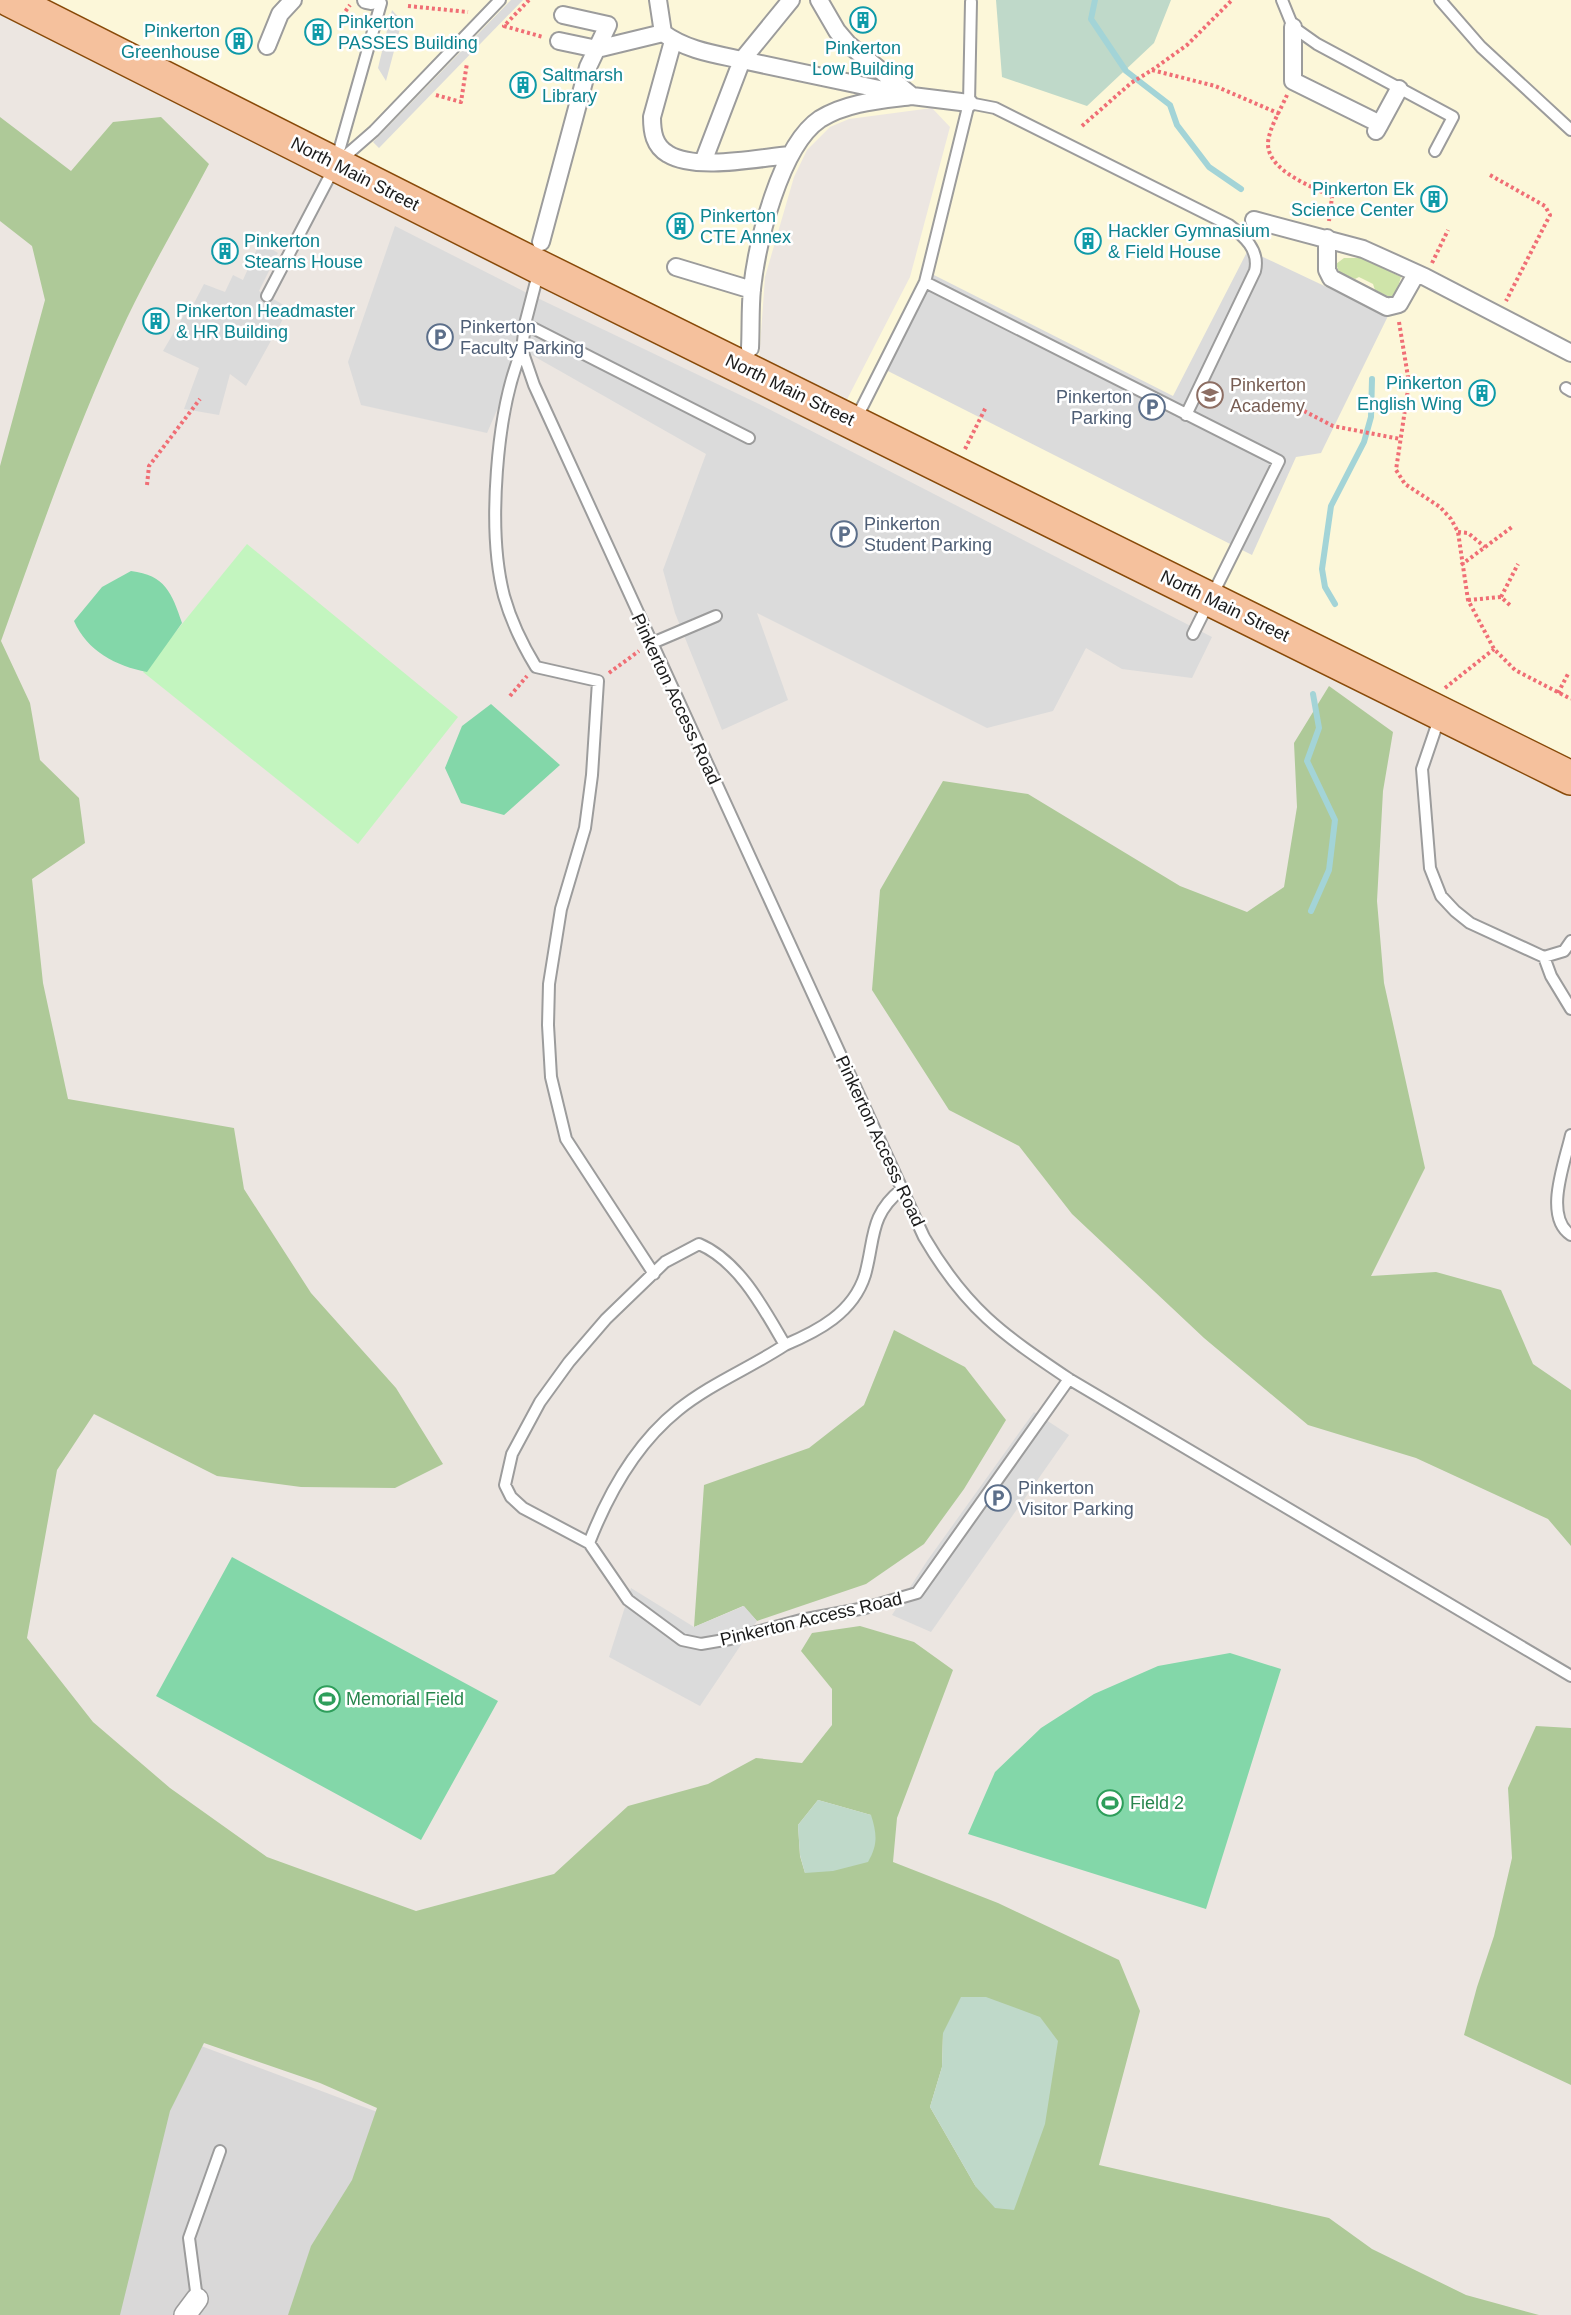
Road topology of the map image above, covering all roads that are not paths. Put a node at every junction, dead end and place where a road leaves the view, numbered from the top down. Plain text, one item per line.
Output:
1 (10, 0) edge
2 (293, 0) edge
3 (500, 0) edge
4 (658, 0) edge
5 (792, 0) edge
6 (819, 0) edge
7 (1282, 0) edge
8 (1440, 0) edge
9 (373, 2) edge
10 (971, 2) dead end
11 (563, 15) dead end
12 (1293, 27) junction
13 (668, 37) junction
14 (559, 41) road end
15 (267, 46) dead end
16 (597, 49) junction
17 (742, 60) junction
18 (1398, 89) junction
19 (912, 96) junction
20 (969, 104) junction
21 (1571, 130) edge
22 (1435, 151) dead end
23 (789, 155) junction
24 (703, 162) junction
25 (335, 165) junction
26 (1254, 220) dead end
27 (1327, 238) junction
28 (540, 255) junction
29 (676, 267) dead end
30 (1421, 275) junction
31 (925, 282) junction
32 (752, 290) junction
33 (267, 296) dead end
34 (525, 324) junction
35 (750, 348) dead end
36 (522, 350) junction
37 (1571, 353) edge
38 (1186, 415) junction
39 (854, 422) junction
40 (749, 438) dead end
41 (1211, 599) junction
42 (716, 616) dead end
43 (1193, 634) dead end
44 (650, 644) junction
45 (1442, 702) junction
46 (1571, 778) edge
47 (1571, 942) edge
48 (1544, 957) junction
49 (1571, 1009) edge
50 (1571, 1136) edge
51 (902, 1190) junction
52 (1571, 1234) edge
53 (654, 1274) junction
54 (784, 1346) junction
55 (1069, 1379) junction
56 (590, 1543) junction
57 (1571, 1676) edge
58 (220, 2151) dead end
59 (191, 2307) edge

1 - 25 main road, North Main Street
2 - 15 street
3 - 25 lane
4 - 13 street
5 - 17 street
6 - 19 street
7 - 12 lane
8 - 21 lane
9 - 25 lane
10 - 20 lane
11 - 16 street
12 - 18 lane
12 - 18 street
13 - 16 street
13 - 17 street
13 - 24 street
14 - 16 street
16 - 28 street
17 - 19 street
17 - 24 street
18 - 22 lane
19 - 20 street
19 - 23 street
20 - 31 lane
20 - 38 lane
23 - 24 street
23 - 32 street
25 - 28 main road, North Main Street
25 - 33 lane
26 - 27 street
27 - 30 street
27 - 30 street
28 - 34 lane, Pinkerton Access Road
28 - 39 main road, North Main Street
29 - 32 street
30 - 37 street
31 - 38 lane
31 - 39 lane
32 - 35 street
34 - 36 lane, Pinkerton Access Road
34 - 40 lane
36 - 44 lane, Pinkerton Access Road
36 - 53 lane
38 - 41 lane
39 - 41 main road, North Main Street
41 - 43 lane
41 - 45 main road, North Main Street
42 - 44 lane
44 - 51 lane, Pinkerton Access Road
45 - 46 main road, North Main Street
45 - 48 lane
47 - 48 lane
48 - 49 lane
50 - 52 lane
51 - 54 lane
51 - 55 lane, Pinkerton Access Road
53 - 54 lane
53 - 56 lane
54 - 56 lane
55 - 56 lane, Pinkerton Access Road
55 - 57 lane
58 - 59 lane

